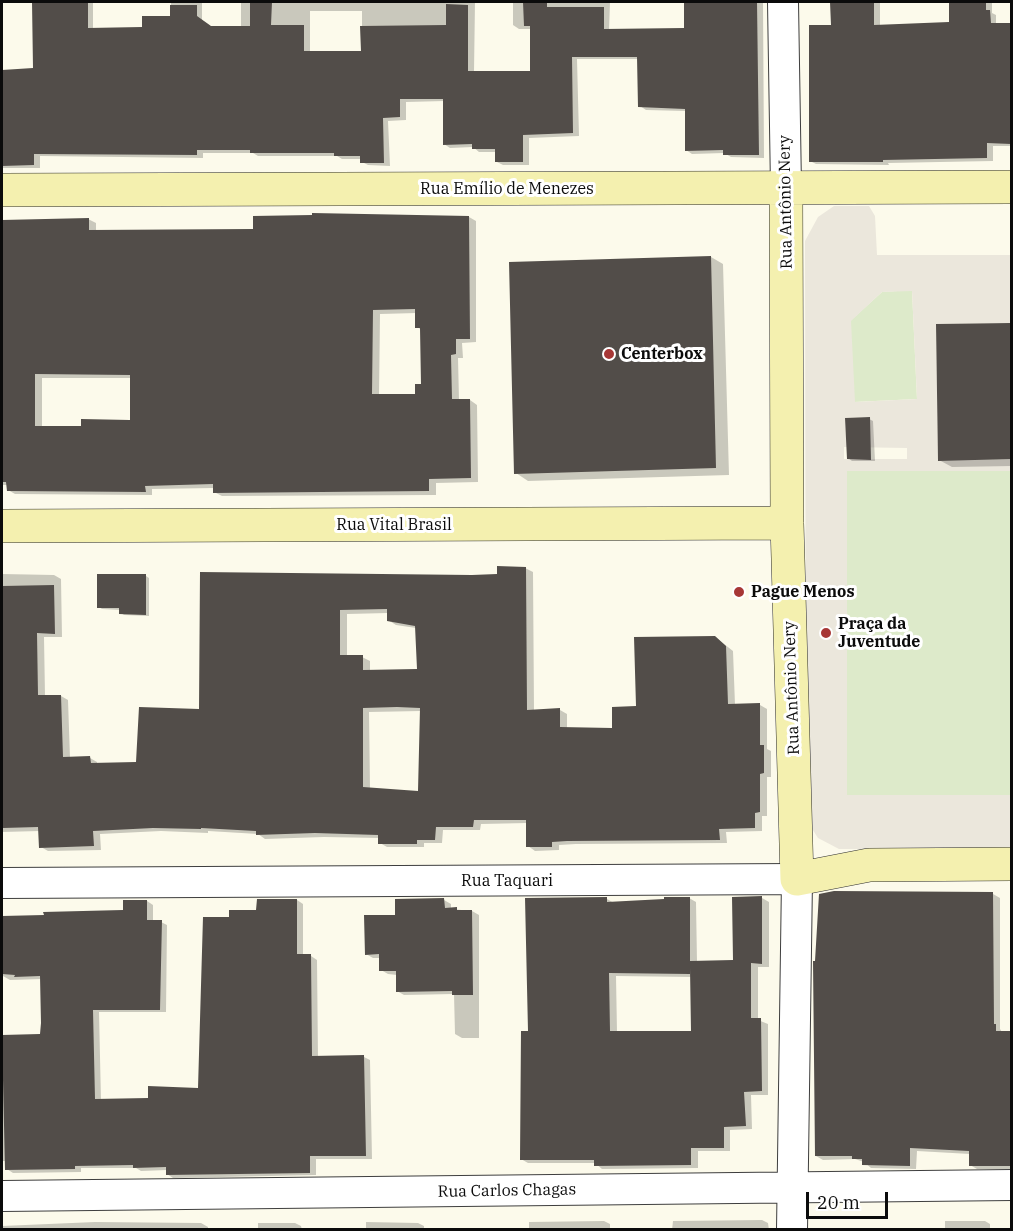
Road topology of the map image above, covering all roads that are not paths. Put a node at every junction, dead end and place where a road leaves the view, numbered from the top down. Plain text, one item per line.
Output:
1 (783, 2) edge
2 (1011, 187) edge
3 (786, 188) junction
4 (2, 190) edge
5 (787, 523) junction
6 (2, 526) edge
7 (1011, 864) edge
8 (797, 879) junction
9 (2, 884) edge
10 (1011, 1185) edge
11 (792, 1188) junction
12 (2, 1196) edge
13 (792, 1230) edge

1 - 3 street, Rua Antônio Nery
2 - 3 street, Rua Emílio de Menezes
3 - 4 street, Rua Emílio de Menezes
3 - 5 street, Rua Antônio Nery
5 - 6 street, Rua Vital Brasil
5 - 8 street, Rua Antônio Nery
7 - 8 street, Rua Taquari
8 - 9 street, Rua Taquari
8 - 11 street, Rua Antônio Nery
10 - 11 street, Rua Carlos Chagas
11 - 12 street, Rua Carlos Chagas
11 - 13 street, Rua Antônio Nery

